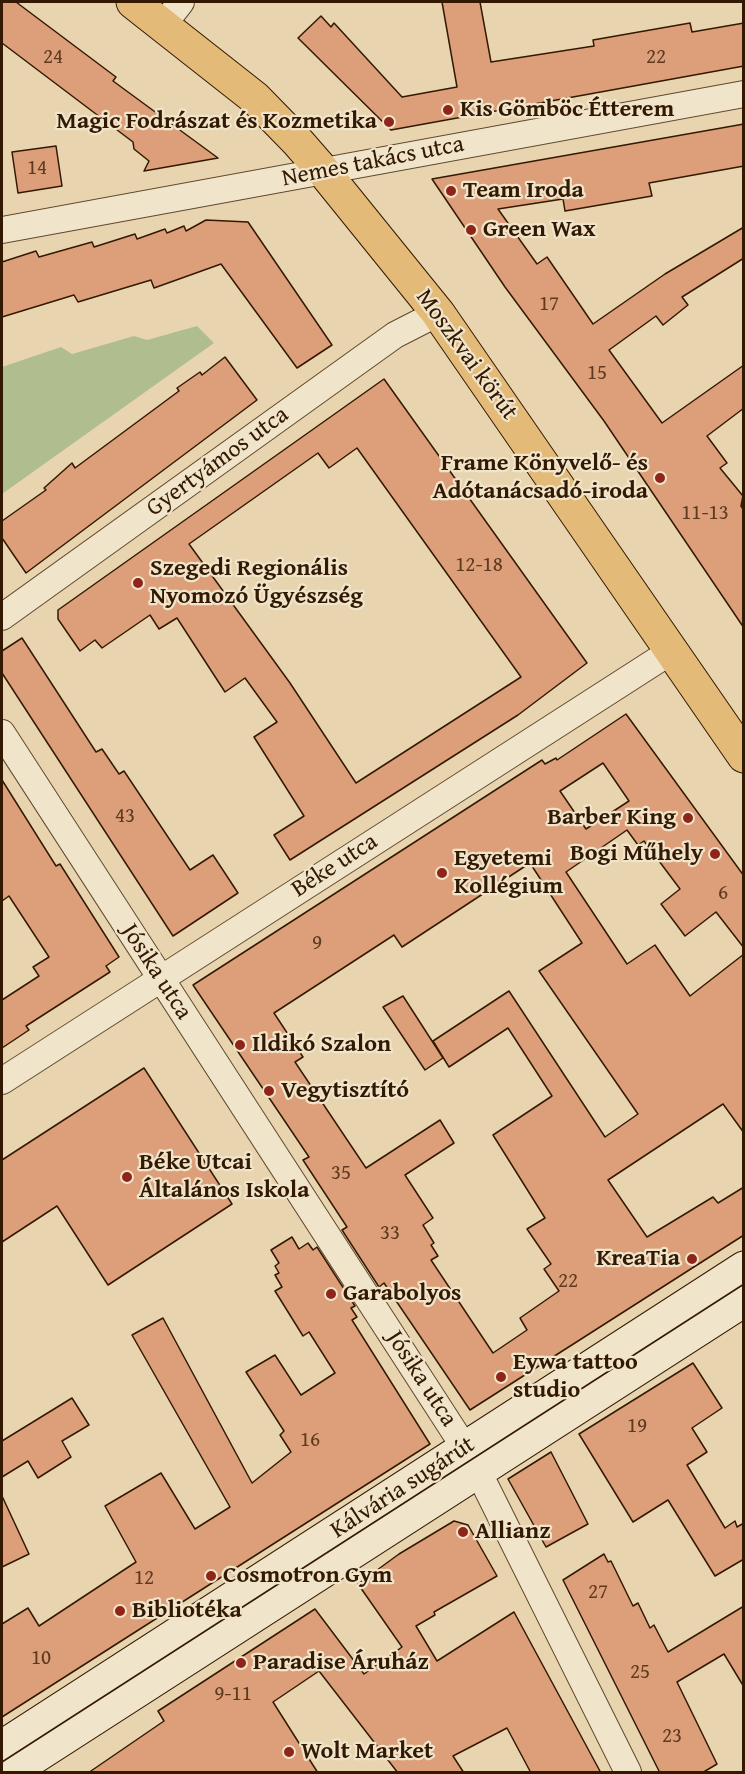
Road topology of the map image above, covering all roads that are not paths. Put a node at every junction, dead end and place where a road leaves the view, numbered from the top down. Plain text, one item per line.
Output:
1 (133, 2) edge
2 (172, 13) edge
3 (744, 94) edge
4 (324, 172) junction
5 (2, 230) edge
6 (438, 313) junction
7 (2, 617) edge
8 (670, 652) junction
9 (2, 734) edge
10 (744, 756) edge
11 (160, 978) junction
12 (2, 1081) edge
13 (744, 1268) edge
14 (744, 1299) edge
15 (472, 1458) junction
16 (2, 1747) edge
17 (11, 1773) edge
18 (628, 1773) edge

1 - 2 main road, Moszkvai körút
2 - 4 main road, Moszkvai körút
3 - 4 street, Nemes takács utca
4 - 5 street, Nemes takács utca
4 - 6 main road, Moszkvai körút
6 - 7 street, Gyertyámos utca
6 - 8 main road, Moszkvai körút
8 - 10 main road, Moszkvai körút
8 - 11 street, Béke utca
9 - 11 street, Jósika utca
11 - 12 street, Béke utca
11 - 15 street, Jósika utca
13 - 15 street, Kálvária sugárút
14 - 15 street, Kálvária sugárút
15 - 16 street, Kálvária sugárút
15 - 17 street, Kálvária sugárút
15 - 18 street, Jósika utca

